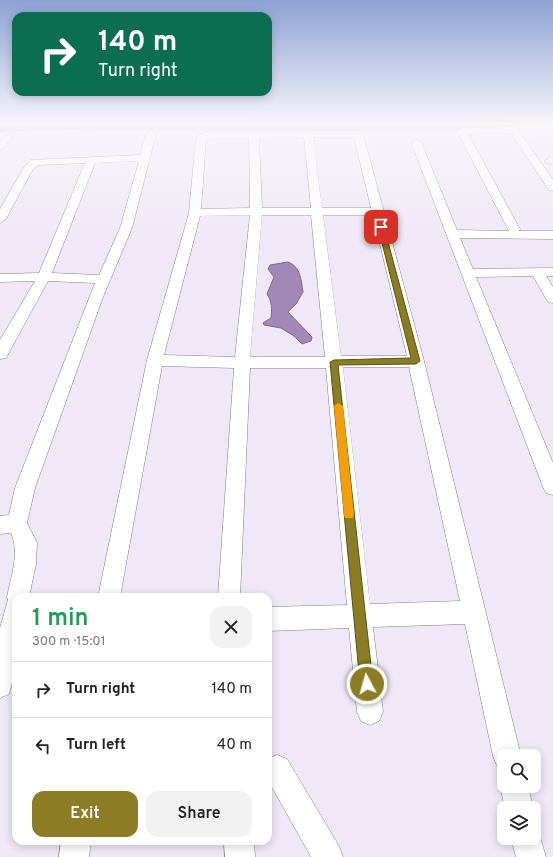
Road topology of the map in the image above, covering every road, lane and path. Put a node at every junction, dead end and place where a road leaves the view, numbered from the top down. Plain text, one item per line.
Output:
1 (32, 163) edge
2 (90, 163) edge
3 (144, 163) edge
4 (200, 163) edge
5 (255, 163) edge
6 (311, 163) edge
7 (366, 163) edge
8 (424, 163) edge
9 (479, 163) edge
10 (536, 163) edge
11 (553, 188) edge
12 (256, 211) junction
13 (316, 212) junction
14 (377, 212) junction
15 (196, 213) junction
16 (0, 218) edge
17 (514, 229) dead end
18 (452, 234) junction
19 (553, 235) edge
20 (537, 272) junction
21 (553, 272) edge
22 (468, 273) junction
23 (44, 277) junction
24 (0, 278) edge
25 (105, 279) junction
26 (553, 299) edge
27 (0, 354) edge
28 (155, 360) junction
29 (416, 361) junction
30 (334, 362) junction
31 (242, 363) junction
32 (553, 487) edge
33 (8, 524) edge
34 (19, 593) edge
35 (110, 593) edge
36 (229, 593) edge
37 (474, 612) junction
38 (359, 616) junction
39 (272, 619) edge
40 (12, 627) edge
41 (0, 685) edge
42 (370, 712) dead end
43 (505, 749) edge
44 (277, 769) dead end
45 (76, 845) edge
46 (239, 845) edge
47 (528, 845) edge
48 (74, 857) edge
49 (240, 857) edge
50 (328, 857) edge
51 (531, 857) edge

1 - 16 street
2 - 23 street
3 - 25 street
4 - 15 street
5 - 12 street
6 - 13 street
7 - 14 street
8 - 18 street
9 - 17 street
10 - 11 street
12 - 13 street
12 - 15 street
12 - 31 street
13 - 14 street
13 - 30 street
14 - 29 street
15 - 28 street
18 - 19 street
18 - 22 street
20 - 21 street
20 - 22 street
20 - 26 street
22 - 32 street
23 - 24 street
23 - 25 street
23 - 27 street
25 - 33 street
28 - 31 street
28 - 35 street
29 - 30 street
29 - 37 street
30 - 31 street
30 - 38 street
31 - 36 street
33 - 34 street
37 - 38 street
37 - 43 street
38 - 39 street
38 - 42 street
40 - 41 street
44 - 50 street
45 - 48 street
46 - 49 street
47 - 51 street

